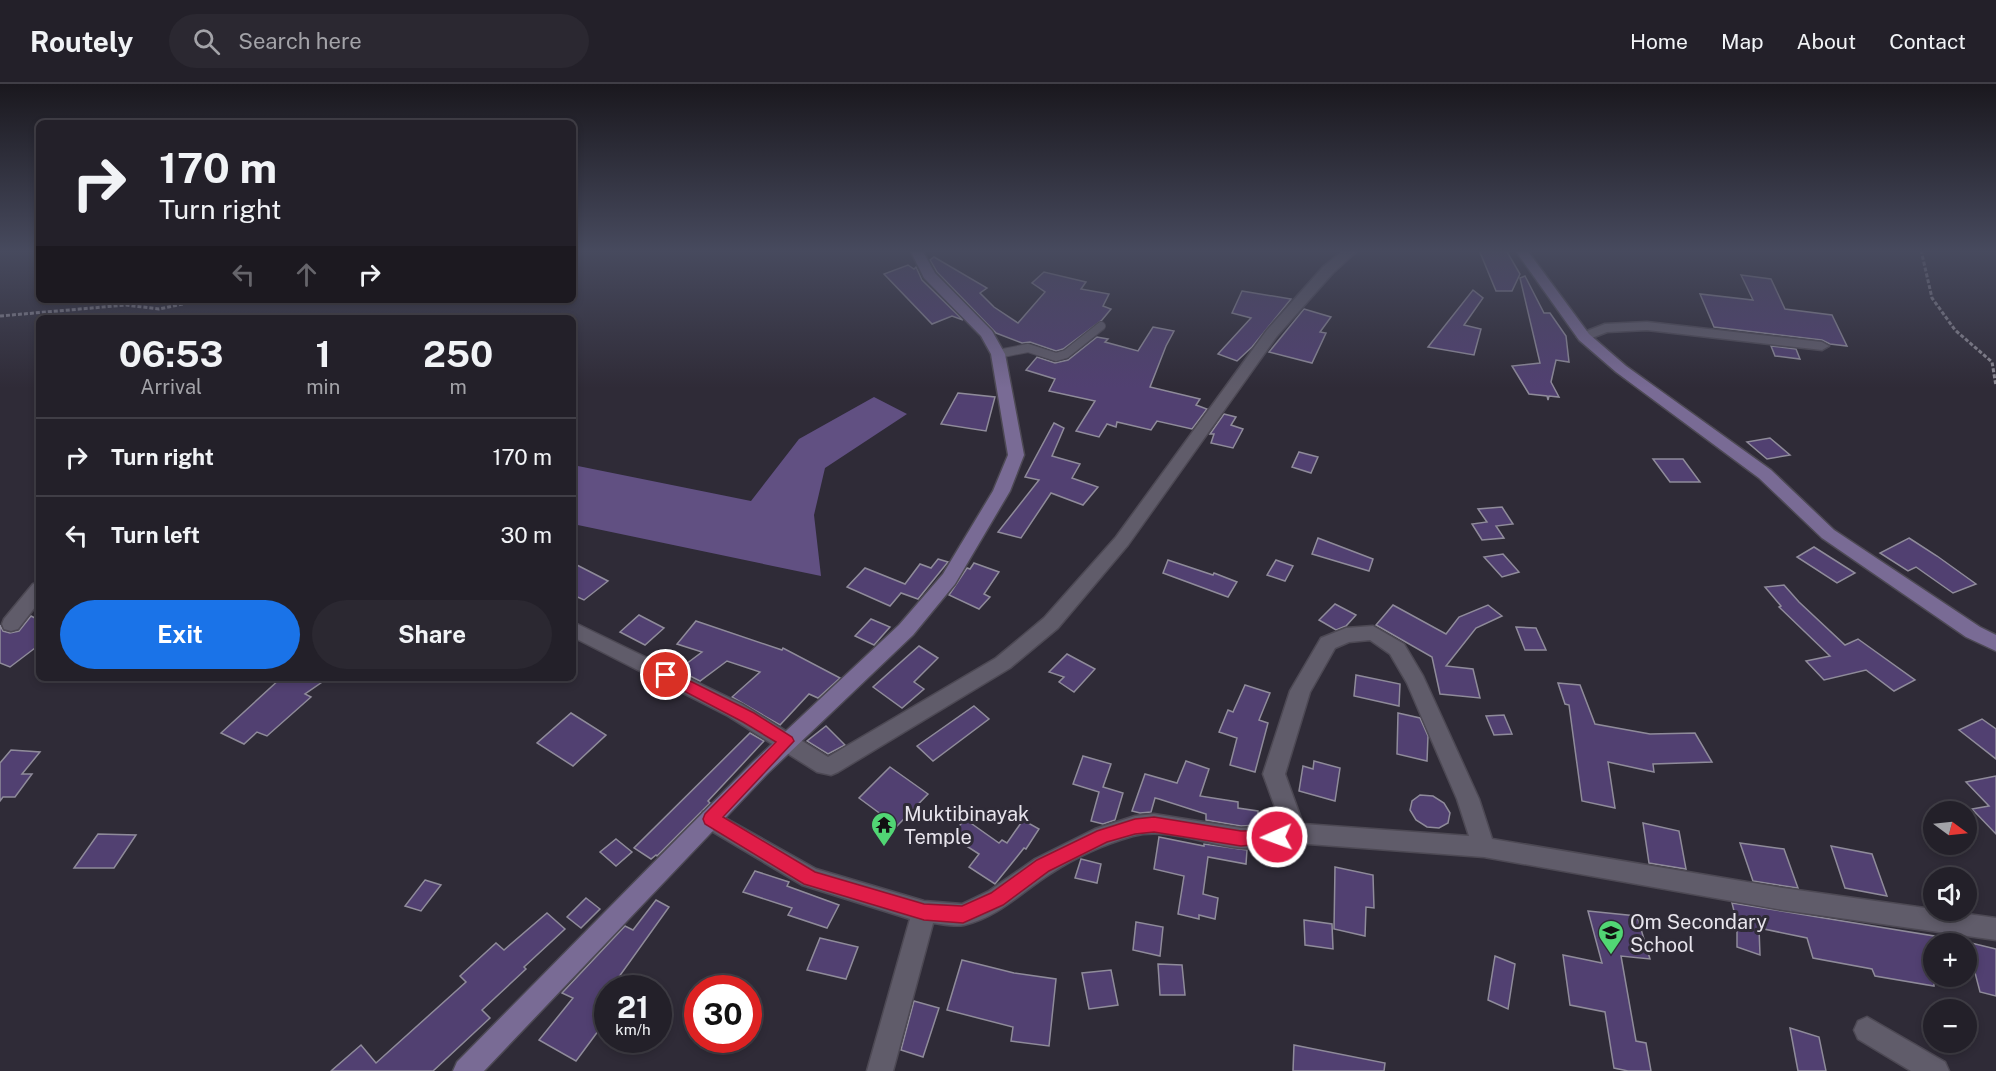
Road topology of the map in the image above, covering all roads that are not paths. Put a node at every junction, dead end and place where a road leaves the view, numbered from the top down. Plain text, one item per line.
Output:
1 (950, 296) edge
2 (1305, 296) edge
3 (1553, 296) edge
4 (1101, 326) dead end
5 (1584, 338) junction
6 (1822, 346) dead end
7 (998, 354) junction
8 (36, 593) edge
9 (10, 624) dead end
10 (576, 630) edge
11 (1996, 644) edge
12 (787, 741) junction
13 (711, 819) junction
14 (1295, 833) junction
15 (1484, 847) junction
16 (924, 912) junction
17 (1996, 929) edge
18 (1867, 1030) dead end
19 (466, 1071) edge
20 (880, 1071) edge
21 (1936, 1071) edge

1 - 7 street
2 - 12 street
3 - 5 street
4 - 7 lane
5 - 6 street
5 - 11 street
7 - 12 street
8 - 9 street
10 - 12 street
12 - 13 street
13 - 16 street
13 - 19 street
14 - 15 street
14 - 15 street
14 - 16 street
15 - 17 street
16 - 20 street
18 - 21 street

